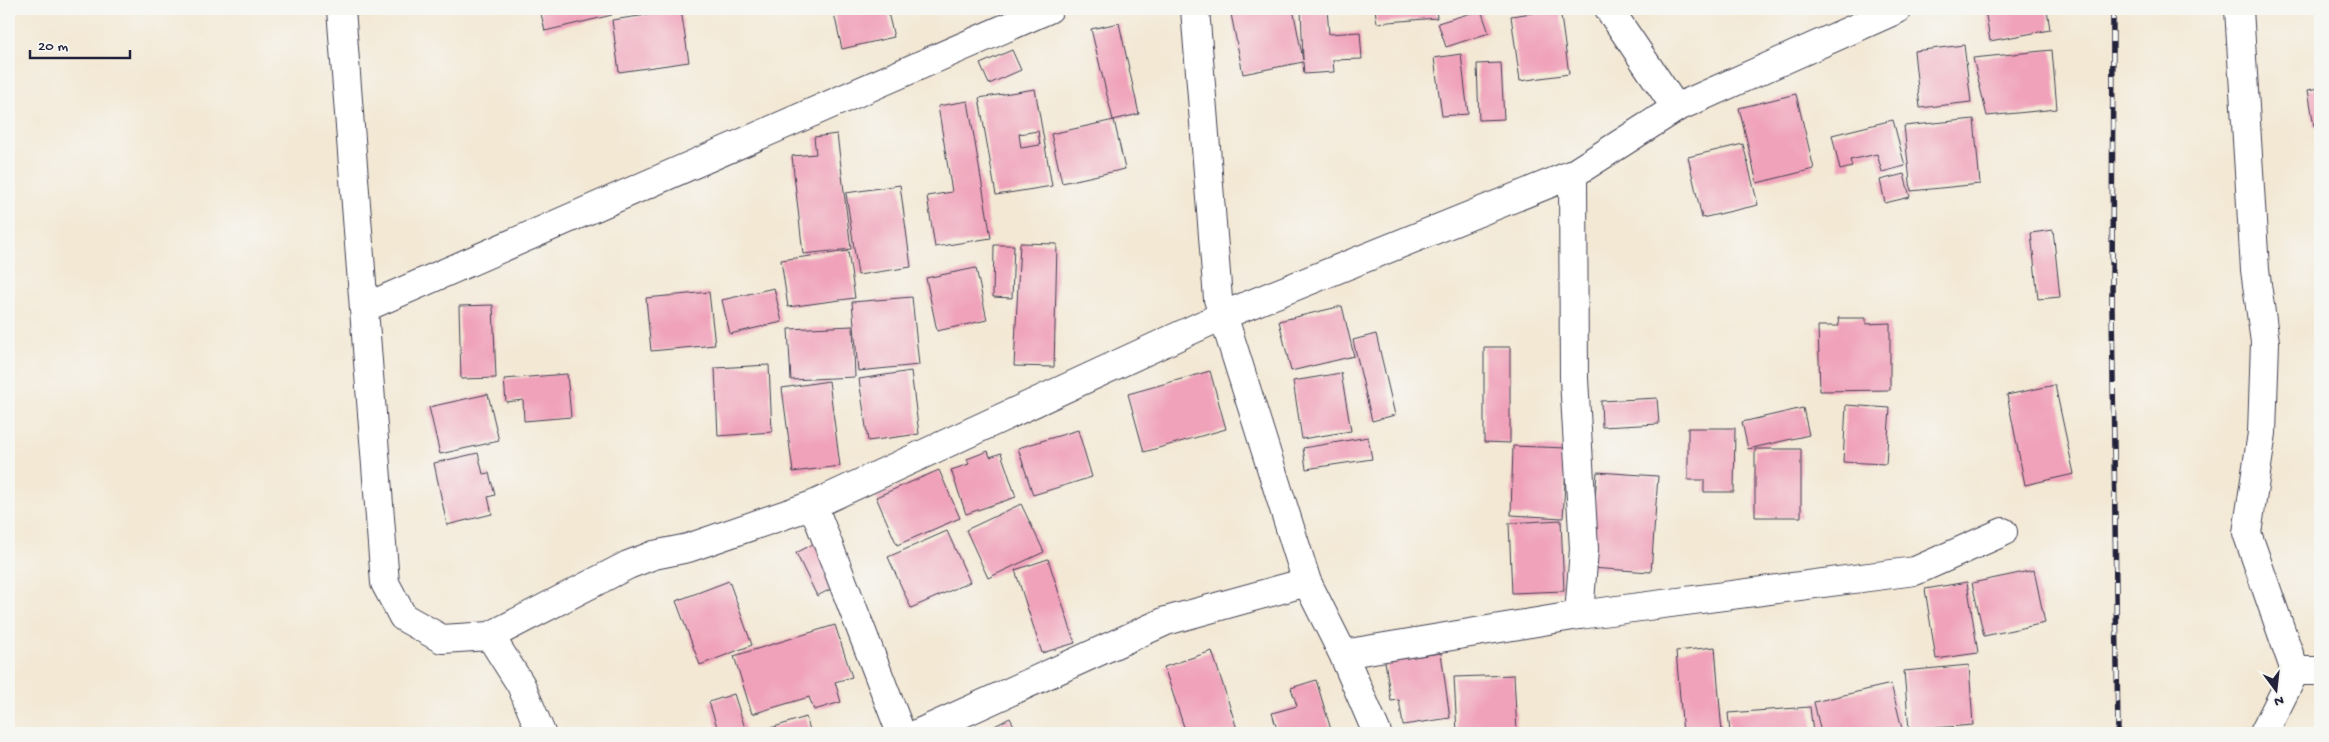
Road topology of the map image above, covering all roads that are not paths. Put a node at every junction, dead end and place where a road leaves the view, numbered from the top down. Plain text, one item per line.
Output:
1 (341, 9) edge
2 (1049, 9) edge
3 (1195, 9) edge
4 (1609, 9) edge
5 (1898, 9) edge
6 (2239, 9) edge
7 (1676, 108) junction
8 (1574, 174) junction
9 (364, 308) junction
10 (1224, 315) junction
11 (813, 505) junction
12 (2003, 532) dead end
13 (1307, 582) junction
14 (1579, 615) junction
15 (490, 636) junction
16 (1343, 654) junction
17 (2308, 671) edge
18 (541, 733) edge
19 (902, 733) edge
20 (919, 733) edge
21 (1377, 733) edge
22 (2264, 733) edge

1 - 9 street
2 - 9 street
3 - 10 street
4 - 7 street
5 - 7 street
6 - 17 street
7 - 8 street
8 - 10 street
8 - 14 street
9 - 15 street
10 - 11 street
10 - 13 street
11 - 15 street
11 - 19 street
12 - 14 street
13 - 16 street
13 - 20 street
14 - 16 street
15 - 18 street
16 - 21 street
17 - 22 street

